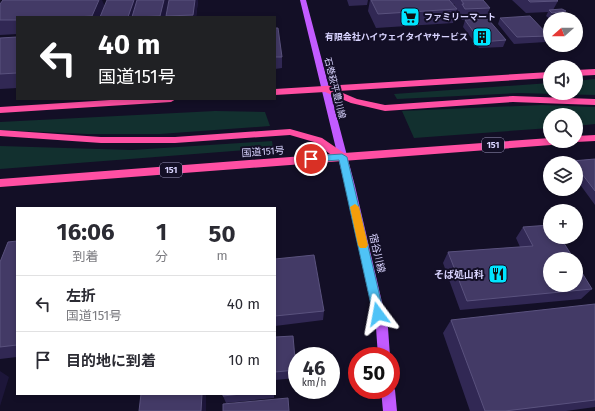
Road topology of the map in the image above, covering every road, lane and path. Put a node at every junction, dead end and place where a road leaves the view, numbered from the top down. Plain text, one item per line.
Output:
1 (303, 0) edge
2 (595, 72) edge
3 (583, 73) edge
4 (543, 75) edge
5 (325, 89) junction
6 (276, 92) edge
7 (155, 100) edge
8 (595, 102) edge
9 (0, 110) edge
10 (0, 133) edge
11 (595, 138) edge
12 (583, 139) edge
13 (543, 142) edge
14 (342, 157) junction
15 (0, 183) edge
16 (383, 347) edge
17 (389, 399) edge
18 (390, 411) edge

1 - 5 main road, 石巻萩平豊川線
2 - 3 highway
4 - 5 highway
5 - 6 highway
5 - 8 highway
5 - 14 main road, 石巻萩平豊川線
7 - 9 highway
10 - 14 highway
11 - 12 highway
13 - 14 highway, 国道151号 / 151
14 - 15 highway, 国道151号 / 151
14 - 16 main road, 宿谷川線
17 - 18 main road

